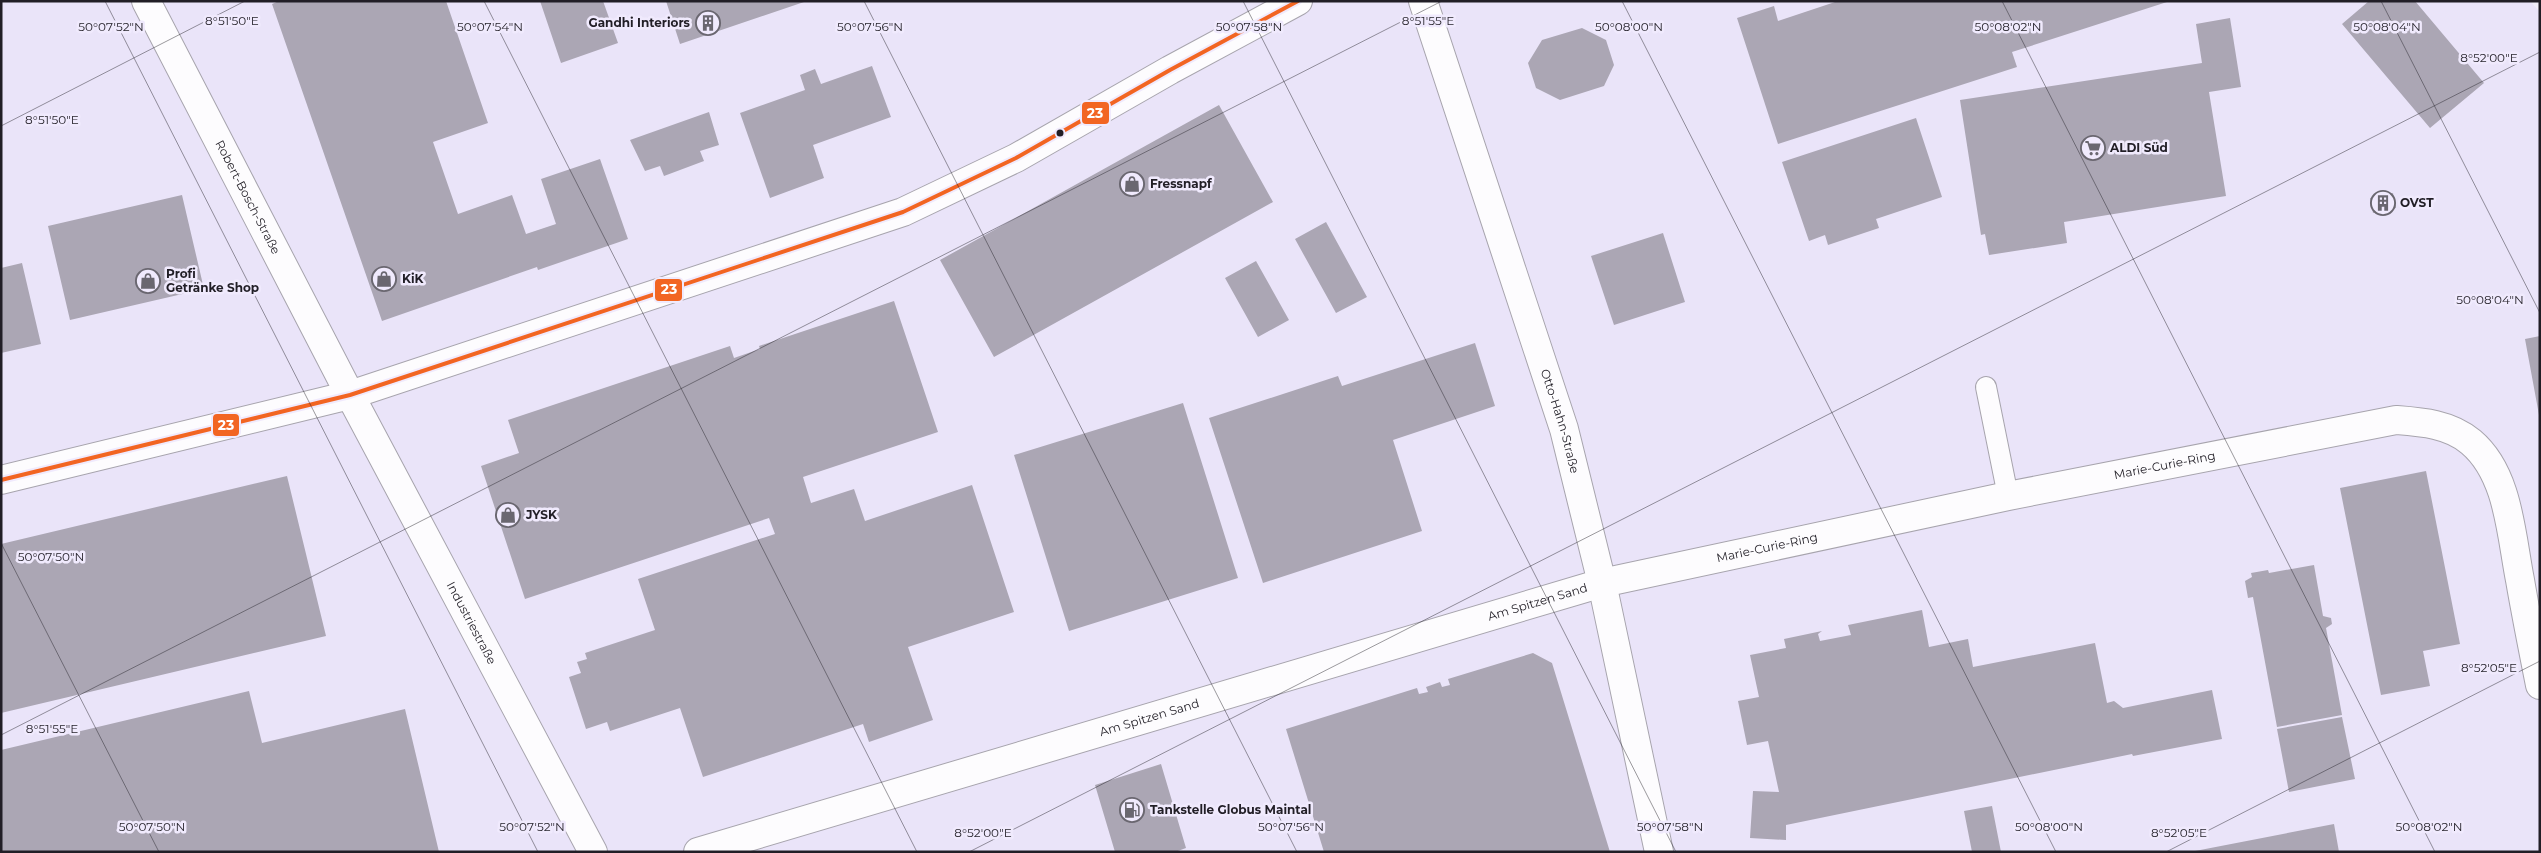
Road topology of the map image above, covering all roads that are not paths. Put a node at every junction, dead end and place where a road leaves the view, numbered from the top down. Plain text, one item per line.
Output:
1 (146, 1) edge
2 (1298, 1) edge
3 (1423, 1) edge
4 (1986, 387) dead end
5 (350, 395) junction
6 (1, 480) edge
7 (2008, 496) junction
8 (1602, 583) junction
9 (2540, 685) edge
10 (593, 852) edge
11 (698, 852) edge
12 (1659, 852) edge

1 - 5 street, Robert-Bosch-Straße
2 - 5 street
3 - 8 street, Otto-Hahn-Straße
4 - 7 lane
5 - 6 street
5 - 10 street, Industriestraße
7 - 8 street, Marie-Curie-Ring
7 - 9 street, Marie-Curie-Ring
8 - 11 street, Am Spitzen Sand
8 - 12 street, Otto-Hahn-Straße

